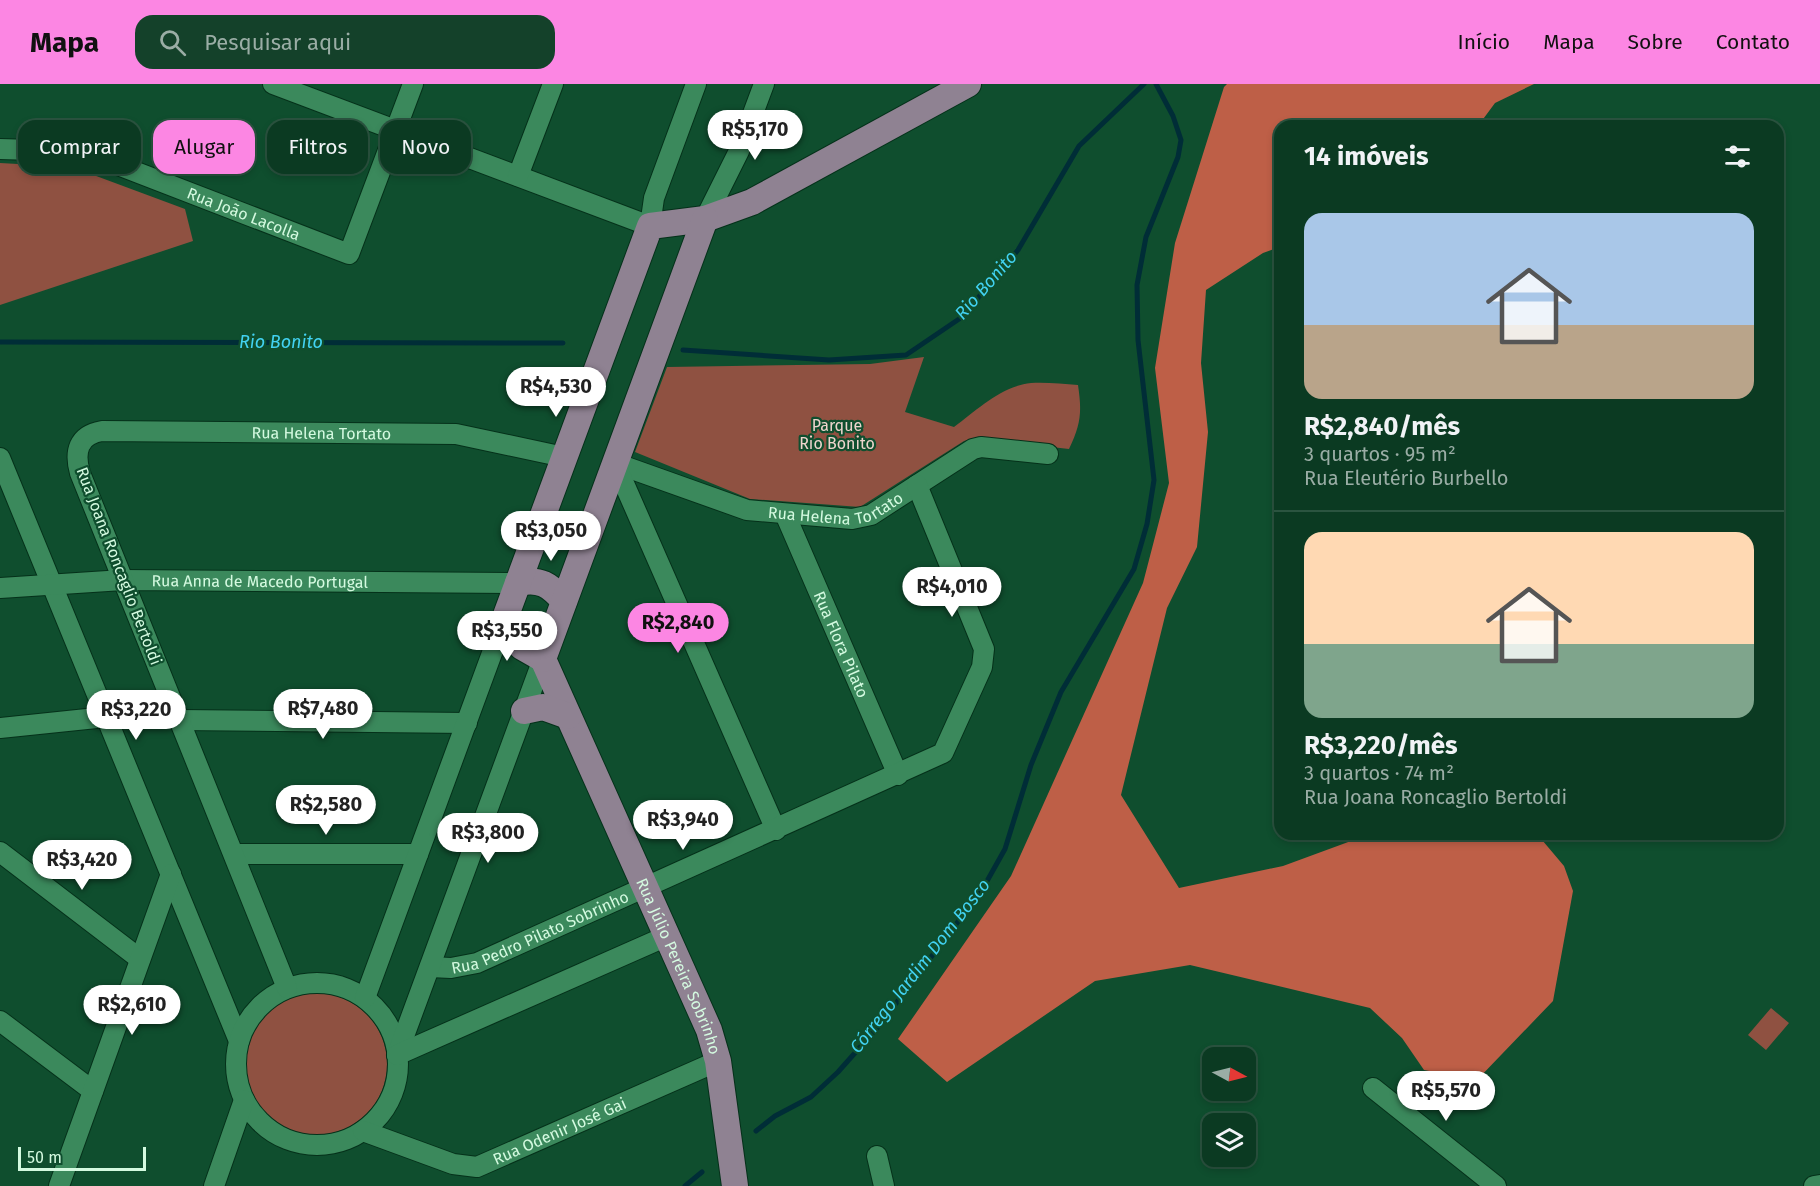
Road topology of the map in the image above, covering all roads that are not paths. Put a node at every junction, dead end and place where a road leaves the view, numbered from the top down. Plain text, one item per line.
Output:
1 (273, 84) edge
2 (413, 84) edge
3 (553, 84) edge
4 (696, 84) edge
5 (764, 84) edge
6 (968, 84) edge
7 (399, 120) edge
8 (380, 124) edge
9 (0, 149) edge
10 (471, 158) edge
11 (380, 170) edge
12 (518, 176) junction
13 (705, 219) junction
14 (650, 226) junction
15 (79, 444) joint
16 (1048, 454) dead end
17 (564, 457) junction
18 (0, 458) edge
19 (615, 463) junction
20 (917, 485) junction
21 (785, 514) junction
22 (123, 580) junction
23 (52, 583) junction
24 (518, 583) junction
25 (0, 588) edge
26 (564, 601) junction
27 (502, 626) junction
28 (543, 659) junction
29 (524, 711) junction
30 (568, 716) junction
31 (106, 717) junction
32 (179, 720) junction
33 (467, 723) junction
34 (0, 728) edge
35 (898, 775) junction
36 (776, 830) junction
37 (0, 852) edge
38 (234, 854) junction
39 (418, 854) junction
40 (171, 874) junction
41 (645, 888) junction
42 (667, 936) junction
43 (140, 959) junction
44 (430, 967) junction
45 (287, 988) junction
46 (365, 998) junction
47 (0, 1021) edge
48 (239, 1041) junction
49 (397, 1055) junction
50 (718, 1061) junction
51 (1373, 1088) dead end
52 (93, 1091) junction
53 (244, 1100) junction
54 (363, 1131) junction
55 (877, 1156) dead end
56 (1820, 1185) edge
57 (59, 1186) edge
58 (214, 1186) edge
59 (735, 1186) edge
60 (884, 1186) edge
61 (1496, 1186) edge
62 (1814, 1186) edge

1 - 8 street
2 - 7 street
3 - 12 street
4 - 14 street
5 - 13 street
6 - 13 main road
9 - 11 street, Rua João Lacolla
10 - 12 street
12 - 14 street
13 - 14 main road
13 - 19 main road
14 - 17 main road
15 - 17 street, Rua Helena Tortato
15 - 22 street, Rua Joana Roncaglio Bertoldi
16 - 20 street, Rua Helena Tortato
17 - 24 main road
18 - 23 street
19 - 21 street, Rua Helena Tortato
19 - 26 main road
19 - 36 street
20 - 21 street, Rua Helena Tortato
20 - 35 street, Rua Pedro Pilato Sobrinho
21 - 35 street, Rua Flora Pilato
22 - 23 street, Rua Anna de Macedo Portugal
22 - 24 street, Rua Anna de Macedo Portugal
22 - 32 street, Rua Joana Roncaglio Bertoldi
23 - 25 street, Rua Anna de Macedo Portugal
23 - 31 street
24 - 26 main road
24 - 27 main road
26 - 28 main road
27 - 28 main road
27 - 33 street
28 - 29 street
28 - 30 main road, Rua Júlio Pereira Sobrinho
29 - 30 main road
29 - 44 street
30 - 41 main road, Rua Júlio Pereira Sobrinho
31 - 34 street
31 - 40 street
32 - 33 street
32 - 38 street, Rua Joana Roncaglio Bertoldi
33 - 39 street
35 - 36 street, Rua Pedro Pilato Sobrinho
36 - 41 street, Rua Pedro Pilato Sobrinho
37 - 43 street
38 - 39 street
38 - 45 street, Rua Joana Roncaglio Bertoldi
39 - 46 street
40 - 43 street
40 - 48 street
41 - 42 main road, Rua Júlio Pereira Sobrinho
41 - 44 street, Rua Pedro Pilato Sobrinho
42 - 49 street
42 - 50 main road, Rua Júlio Pereira Sobrinho
43 - 52 street
44 - 49 street
45 - 46 street
45 - 48 street
46 - 49 street
47 - 52 street
48 - 53 street
49 - 54 street
50 - 54 street, Rua Odenir José Gai
50 - 59 main road, Rua Júlio Pereira Sobrinho
51 - 61 street
52 - 57 street
53 - 54 street
53 - 58 street
55 - 60 street
56 - 62 street

